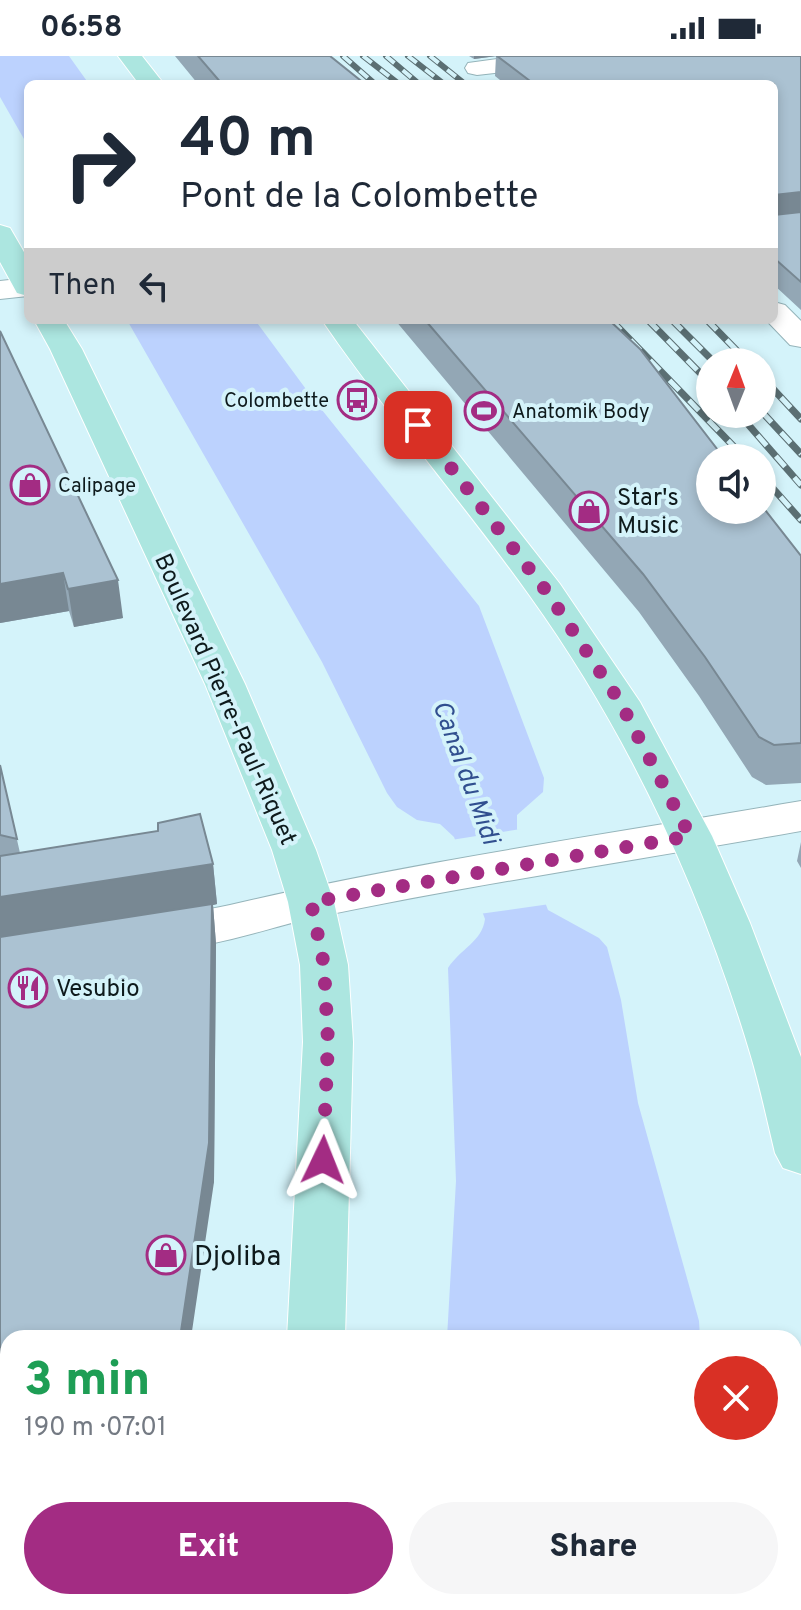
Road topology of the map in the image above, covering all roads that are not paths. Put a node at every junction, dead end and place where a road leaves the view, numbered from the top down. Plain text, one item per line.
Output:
1 (130, 56) edge
2 (581, 56) edge
3 (470, 62) edge
4 (149, 80) edge
5 (491, 80) edge
6 (0, 234) edge
7 (24, 279) edge
8 (24, 287) edge
9 (0, 290) edge
10 (778, 315) edge
11 (51, 324) edge
12 (340, 324) edge
13 (801, 338) edge
14 (801, 816) edge
15 (690, 836) junction
16 (311, 902) junction
17 (123, 939) edge
18 (801, 1153) edge
19 (316, 1330) edge

1 - 4 main road
2 - 3 street
3 - 5 street
6 - 7 main road
8 - 9 street
10 - 13 street
11 - 16 main road, Boulevard Pierre-Paul-Riquet
12 - 15 main road
14 - 15 street
15 - 16 street
15 - 18 main road
16 - 17 street
16 - 19 main road, Boulevard Pierre-Paul-Riquet

